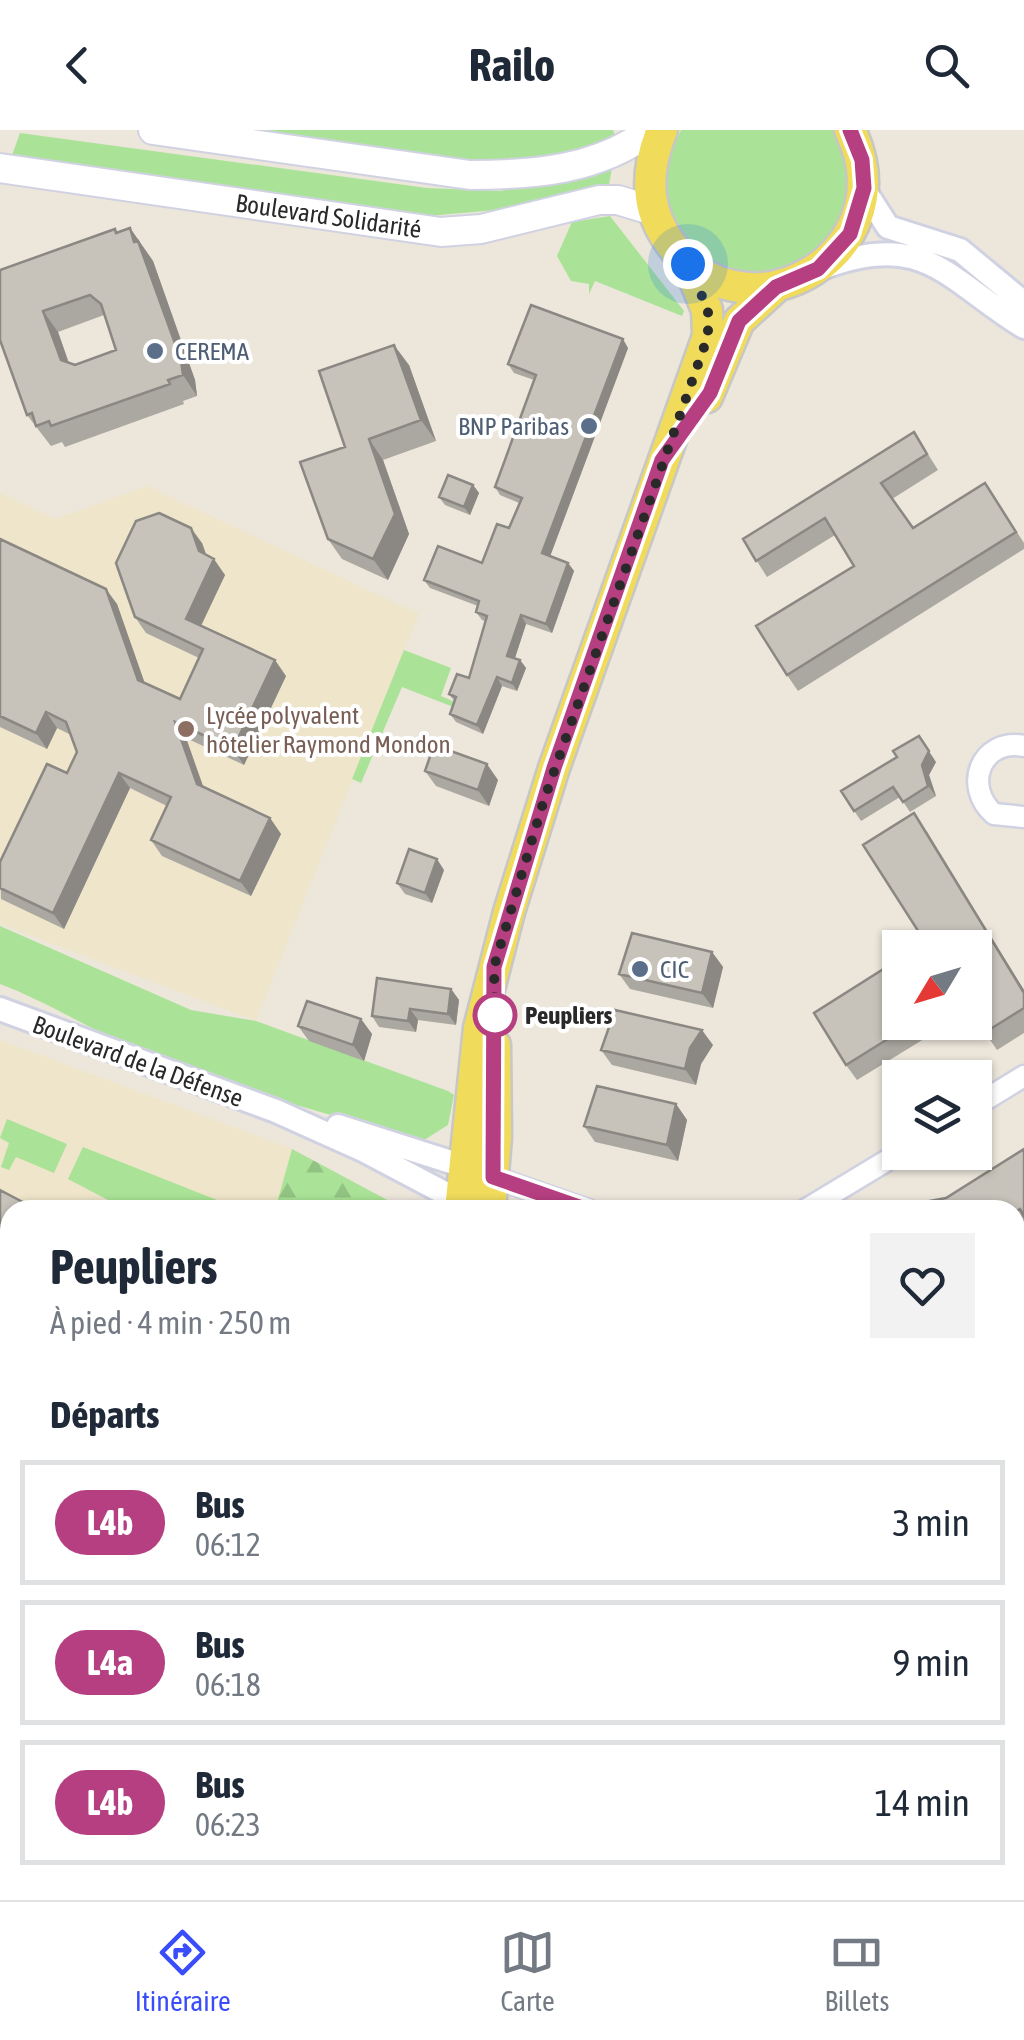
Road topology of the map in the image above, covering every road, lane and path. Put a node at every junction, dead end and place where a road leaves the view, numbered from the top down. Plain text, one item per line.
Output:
1 (153, 130) edge
2 (651, 130) edge
3 (662, 130) edge
4 (850, 130) edge
5 (0, 168) edge
6 (864, 188) junction
7 (654, 212) junction
8 (688, 264) junction
9 (818, 269) junction
10 (776, 287) junction
11 (1024, 303) edge
12 (1024, 327) edge
13 (662, 460) junction
14 (1024, 746) edge
15 (1024, 818) edge
16 (0, 1009) edge
17 (1024, 1076) edge
18 (992, 1096) edge
19 (276, 1111) junction
20 (882, 1163) edge
21 (479, 1171) junction
22 (451, 1200) edge
23 (468, 1200) edge
24 (487, 1200) edge
25 (560, 1200) edge
26 (822, 1200) edge

1 - 2 main road
3 - 7 main road
4 - 6 main road
5 - 7 main road, Boulevard Solidarité
6 - 9 main road
6 - 11 street
7 - 8 main road
8 - 10 main road
8 - 13 main road
9 - 10 main road
9 - 12 street
10 - 13 main road
13 - 21 main road
14 - 15 street
16 - 19 street, Boulevard de la Défense
17 - 18 street
19 - 21 street, Boulevard de la Défense
19 - 22 street, Boulevard de la Défense
20 - 26 street
21 - 23 main road
21 - 24 main road
21 - 25 street

